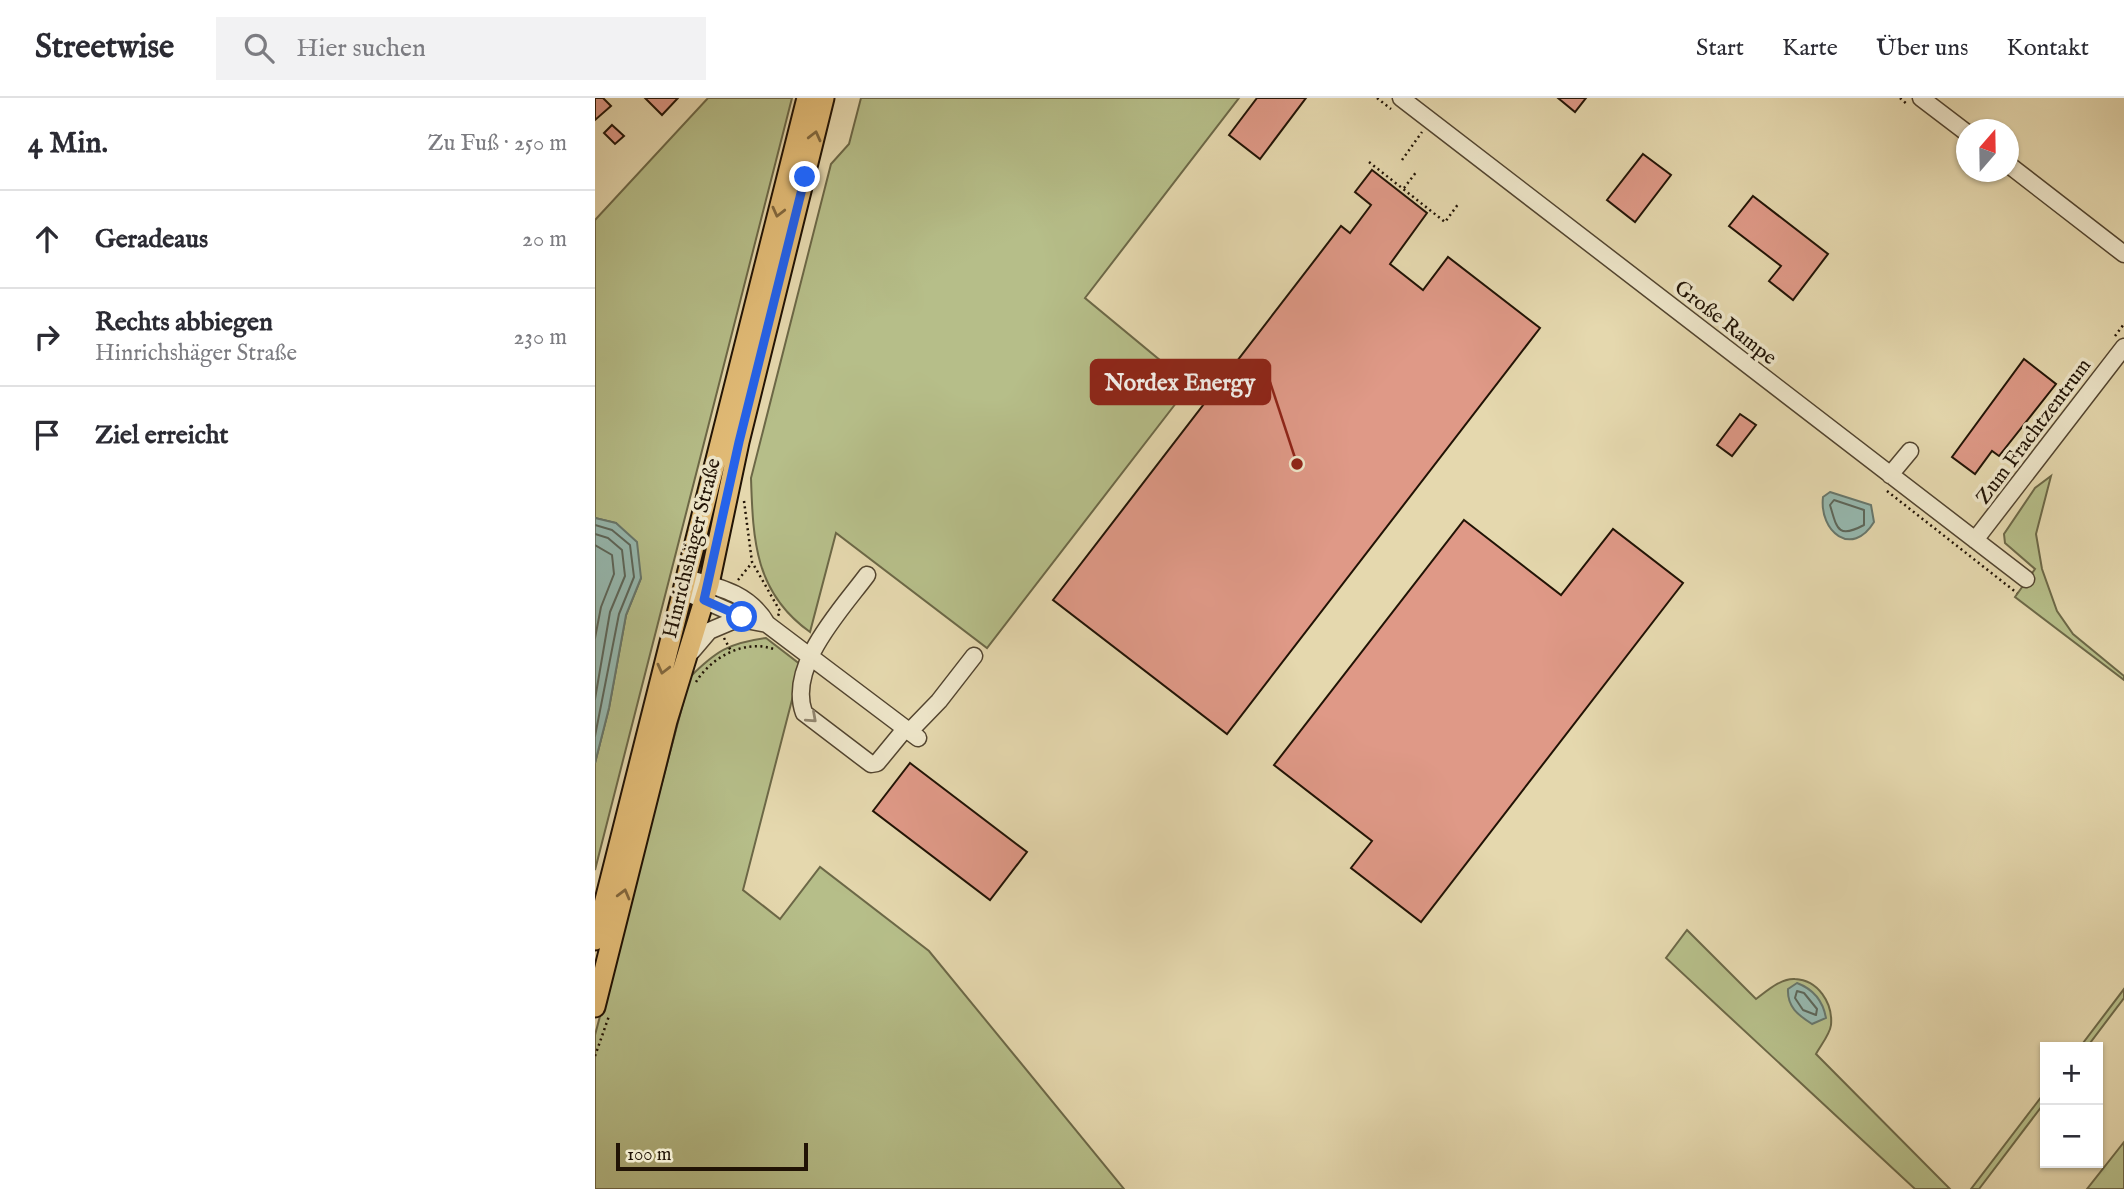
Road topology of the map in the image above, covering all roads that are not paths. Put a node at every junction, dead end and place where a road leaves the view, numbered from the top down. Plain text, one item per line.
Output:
1 (807, 98) edge
2 (824, 98) edge
3 (1401, 98) edge
4 (1921, 98) edge
5 (1956, 125) edge
6 (2019, 173) edge
7 (2124, 254) edge
8 (2124, 347) edge
9 (1910, 450) dead end
10 (1890, 475) junction
11 (1975, 540) junction
12 (867, 575) dead end
13 (2026, 579) dead end
14 (685, 585) junction
15 (706, 592) junction
16 (742, 617) junction
17 (770, 626) junction
18 (809, 655) junction
19 (688, 656) junction
20 (974, 656) dead end
21 (911, 733) junction
22 (595, 940) edge
23 (595, 1007) edge

1 -> 14 main road, Hinrichshäger Straße
15 -> 2 main road, Hinrichshäger Straße
3 - 10 street, Große Rampe
4 - 5 street
6 - 7 street
8 - 11 street, Zum Frachtzentrum
9 - 10 street
10 - 11 street, Große Rampe
11 - 13 street, Große Rampe
12 - 18 street
14 - 15 street
14 -> 22 main road, Hinrichshäger Straße
15 - 16 street
15 - 17 street
15 - 19 main road, Hinrichshäger Straße
16 - 17 street
16 - 19 street
17 - 18 street
18 - 21 street
18 -> 21 street
23 -> 19 main road, Hinrichshäger Straße
20 - 21 street

